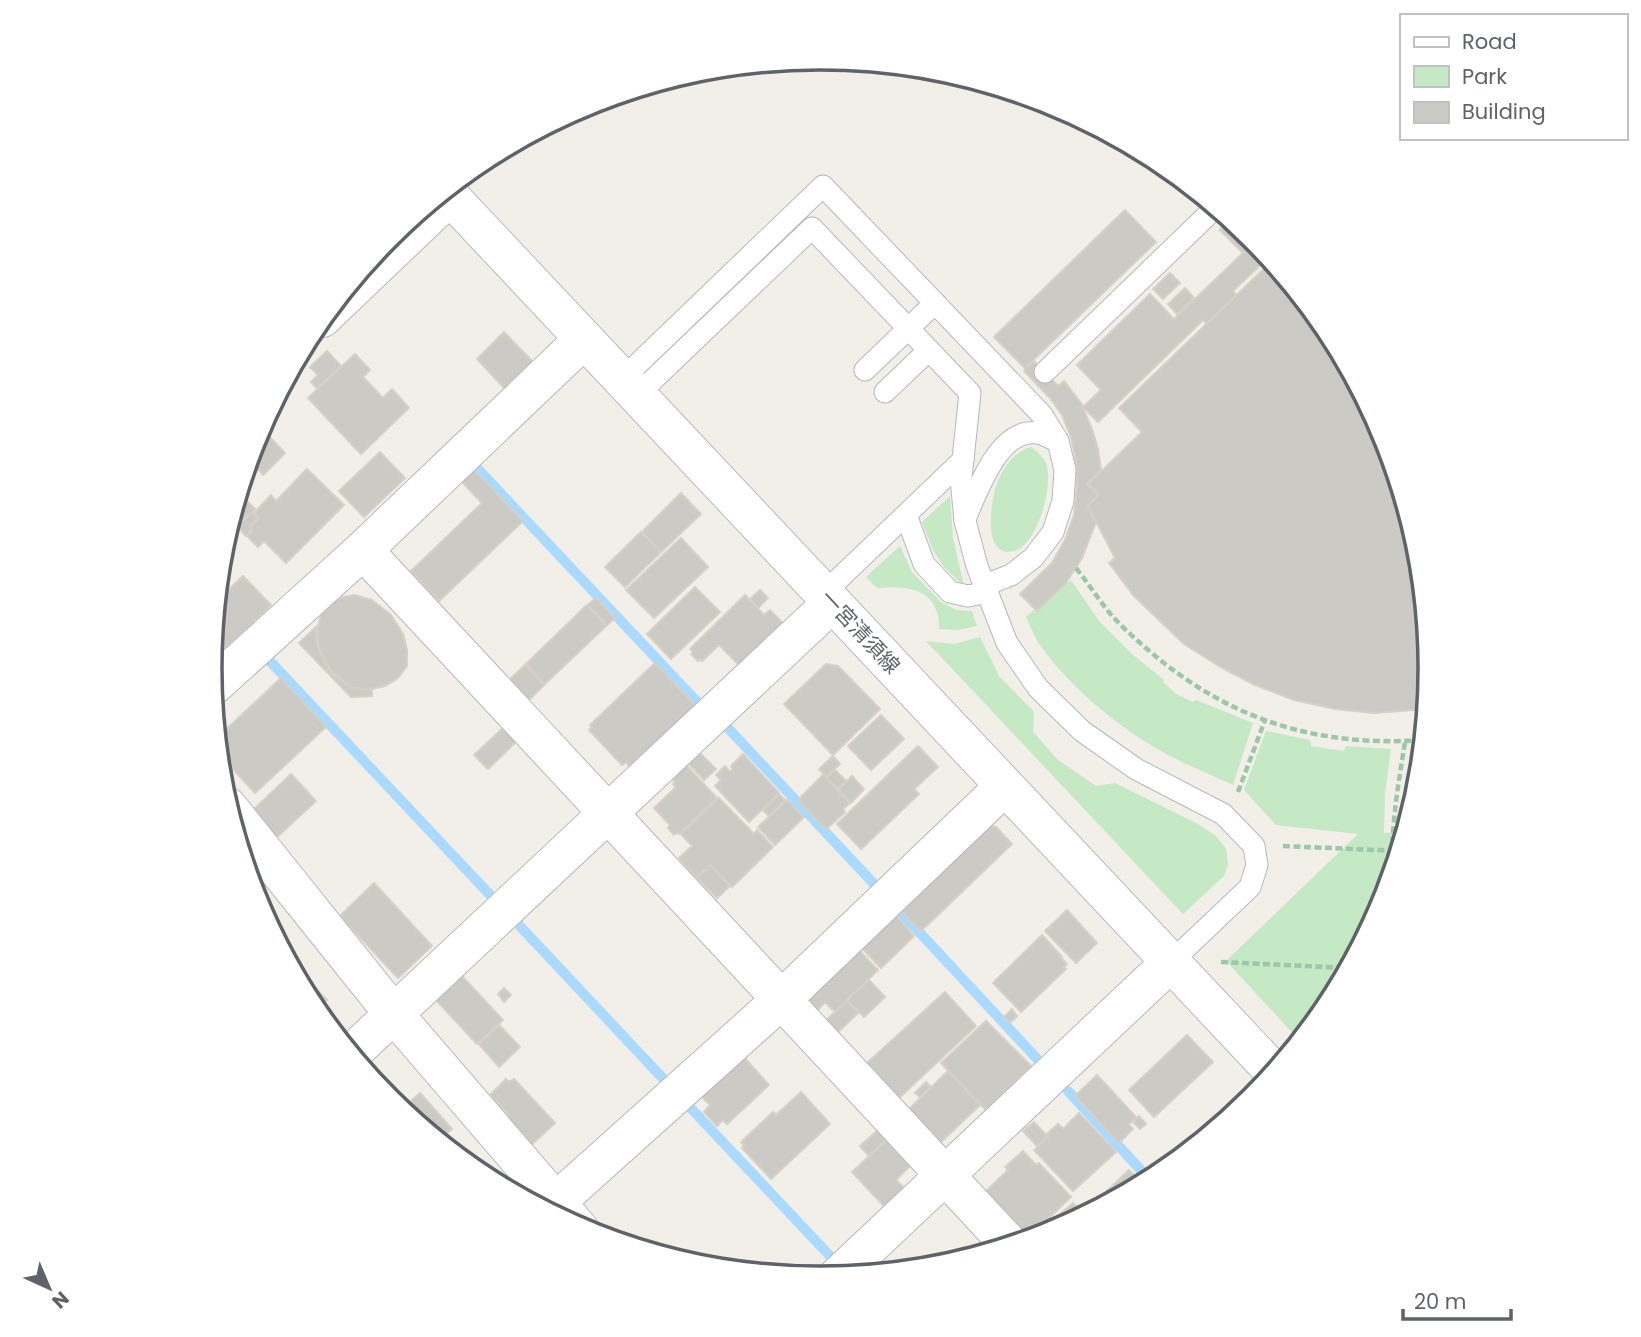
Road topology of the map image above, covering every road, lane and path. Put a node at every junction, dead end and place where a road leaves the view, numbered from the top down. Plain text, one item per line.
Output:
1 (451, 198) edge
2 (1209, 214) edge
3 (935, 303) junction
4 (908, 329) junction
5 (584, 339) junction
6 (929, 350) junction
7 (865, 370) dead end
8 (1034, 383) junction
9 (629, 387) junction
10 (884, 391) dead end
11 (1058, 441) junction
12 (963, 460) junction
13 (906, 515) junction
14 (965, 520) junction
15 (362, 550) junction
16 (1076, 568) dead end
17 (986, 589) junction
18 (828, 598) junction
19 (222, 678) edge
20 (1265, 720) junction
21 (1415, 741) edge
22 (1405, 742) junction
23 (1005, 786) junction
24 (1237, 793) dead end
25 (609, 814) junction
26 (243, 826) edge
27 (1392, 847) edge
28 (1390, 852) edge
29 (1257, 865) junction
30 (1209, 961) dead end
31 (1171, 962) junction
32 (1339, 967) edge
33 (780, 1000) junction
34 (393, 1013) junction
35 (358, 1047) edge
36 (1268, 1065) edge
37 (945, 1175) junction
38 (550, 1202) edge
39 (565, 1209) edge
40 (1004, 1238) edge
41 (848, 1266) edge

1 - 5 street, 一宮清須線
2 - 8 lane
3 - 4 lane
3 - 8 lane
3 - 9 lane
4 - 6 lane
4 - 7 lane
4 - 9 lane
5 - 9 street, 一宮清須線
5 - 15 street
6 - 10 lane
6 - 12 lane
8 - 11 lane
9 - 18 street, 一宮清須線
11 - 14 lane
11 - 17 lane
12 - 13 lane
12 - 14 lane
13 - 17 lane
13 - 18 lane
14 - 17 lane
15 - 19 street
15 - 25 street
16 - 20 path
17 - 29 lane
18 - 23 street, 一宮清須線
18 - 25 street
20 - 22 path
20 - 24 path
21 - 22 path
22 - 27 path
23 - 31 street, 一宮清須線
23 - 33 street
25 - 33 street
25 - 34 street
26 - 34 street
28 - 29 path
29 - 31 lane
30 - 32 path
31 - 36 street, 一宮清須線
31 - 37 street
33 - 37 street
33 - 39 street
34 - 35 street
34 - 38 street
37 - 40 street
37 - 41 street

